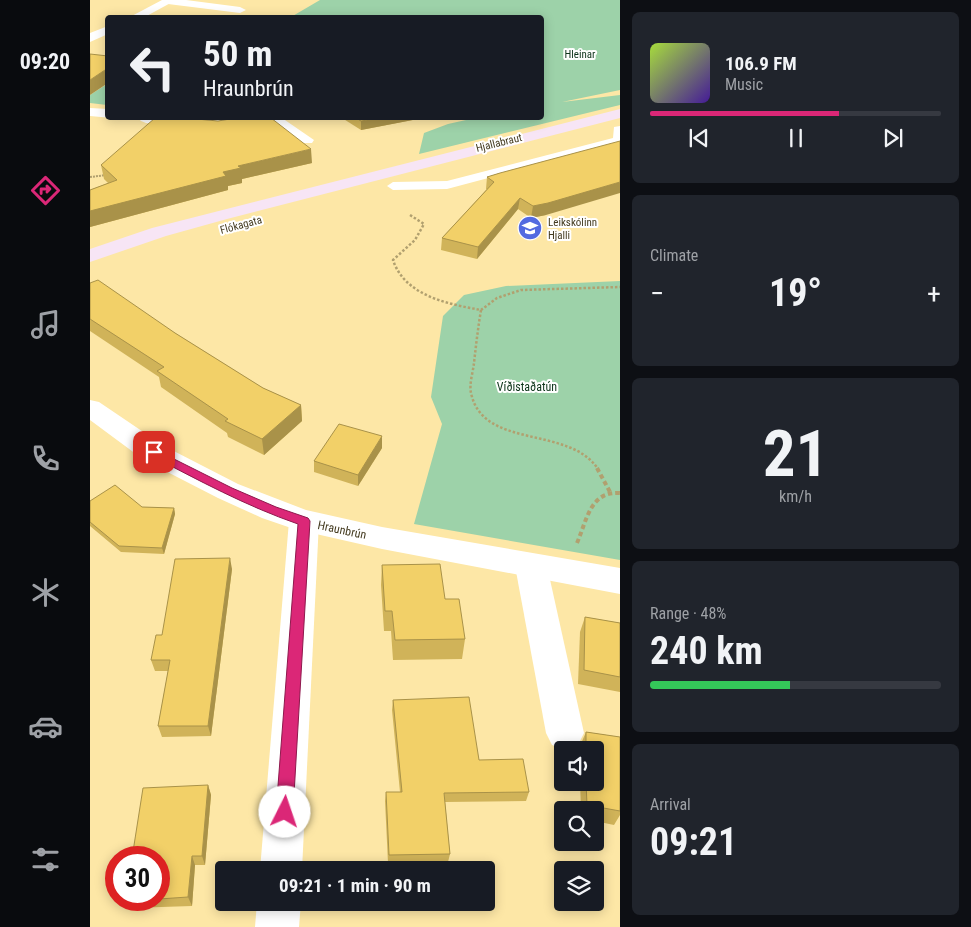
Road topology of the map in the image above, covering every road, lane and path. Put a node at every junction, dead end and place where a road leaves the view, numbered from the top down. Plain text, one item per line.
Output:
1 (170, 1) edge
2 (240, 10) dead end
3 (140, 15) edge
4 (105, 30) edge
5 (90, 38) edge
6 (90, 112) edge
7 (105, 114) edge
8 (171, 120) edge
9 (263, 120) edge
10 (275, 120) edge
11 (619, 127) edge
12 (306, 140) dead end
13 (108, 175) edge
14 (90, 177) edge
15 (386, 181) junction
16 (410, 216) dead end
17 (90, 256) edge
18 (90, 270) edge
19 (620, 287) edge
20 (481, 310) junction
21 (90, 408) edge
22 (610, 492) junction
23 (620, 493) edge
24 (304, 521) junction
25 (531, 566) junction
26 (568, 572) junction
27 (620, 581) edge
28 (564, 733) dead end
29 (282, 861) edge
30 (278, 911) edge
31 (277, 927) edge

1 - 2 street
1 - 3 street
4 - 5 street
6 - 7 street
8 - 9 street
10 - 12 street
11 - 15 main road, Hjallabraut
13 - 14 path
15 - 17 main road, Flókagata
15 - 18 main road, Flókagata
16 - 20 path
19 - 20 path
20 - 22 path
21 - 24 street, Hraunbrún
22 - 23 path
22 - 26 path
24 - 25 street, Hraunbrún
24 - 29 street
25 - 26 street, Hraunbrún
25 - 28 street
26 - 27 street, Hraunbrún
30 - 31 street

